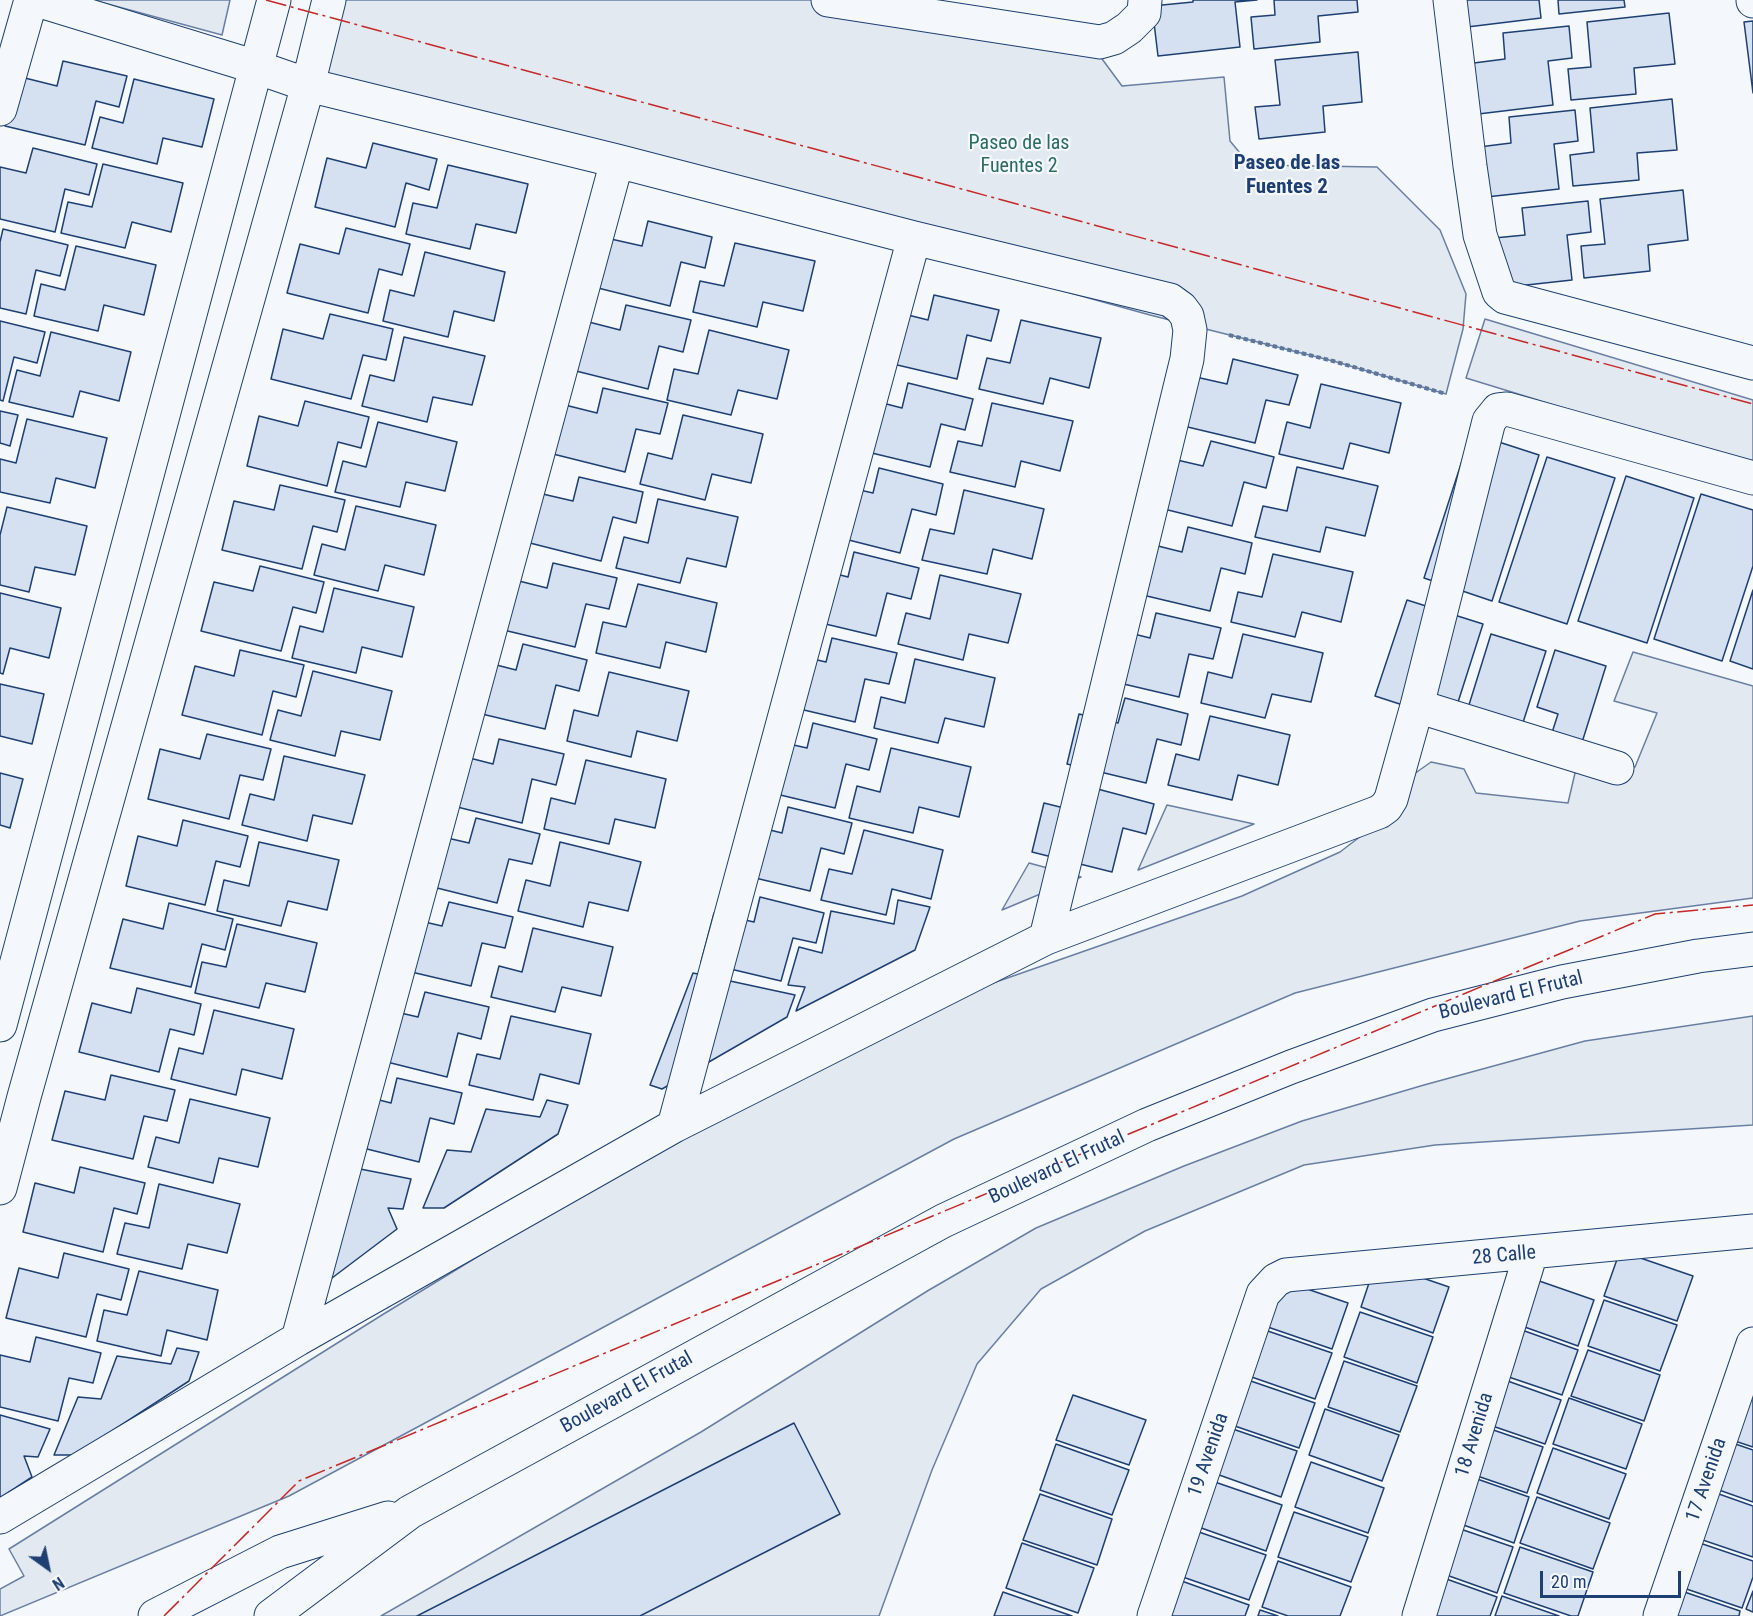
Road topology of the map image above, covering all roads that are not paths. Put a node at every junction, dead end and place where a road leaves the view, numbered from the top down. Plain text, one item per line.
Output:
1 (31, 0) edge
2 (37, 0) edge
3 (274, 0) edge
4 (329, 0) edge
5 (829, 0) edge
6 (1145, 0) edge
7 (1450, 0) edge
8 (256, 67) junction
9 (308, 85) junction
10 (0, 110) edge
11 (617, 161) junction
12 (914, 238) junction
13 (1753, 363) edge
14 (1753, 478) edge
15 (1417, 706) junction
16 (1617, 768) dead end
17 (1046, 938) junction
18 (1753, 949) edge
19 (0, 1025) edge
20 (12, 1094) edge
21 (674, 1126) junction
22 (0, 1188) edge
23 (1753, 1231) edge
24 (1531, 1253) junction
25 (1263, 1294) joint
26 (298, 1339) junction
27 (1753, 1344) edge
28 (410, 1512) junction
29 (0, 1517) edge
30 (155, 1616) edge
31 (271, 1616) edge
32 (1154, 1616) edge
33 (1419, 1616) edge
34 (1660, 1616) edge

1 - 10 street
2 - 8 street
3 - 8 street
4 - 9 street
5 - 6 street
7 - 13 street
8 - 9 street
8 - 19 street
9 - 11 street
9 - 20 street
11 - 12 street
11 - 26 street
12 - 17 street
12 - 21 street
14 - 15 street
15 - 16 street
15 - 17 street
17 - 21 street
18 - 28 street, Boulevard El Frutal
20 - 22 street
21 - 26 street
23 - 24 street, 28 Calle
24 - 25 street, 28 Calle
24 - 33 street, 18 Avenida
25 - 32 street, 19 Avenida
26 - 29 street
27 - 34 street, 17 Avenida
28 - 30 street, Boulevard El Frutal
28 - 31 street, Boulevard El Frutal

